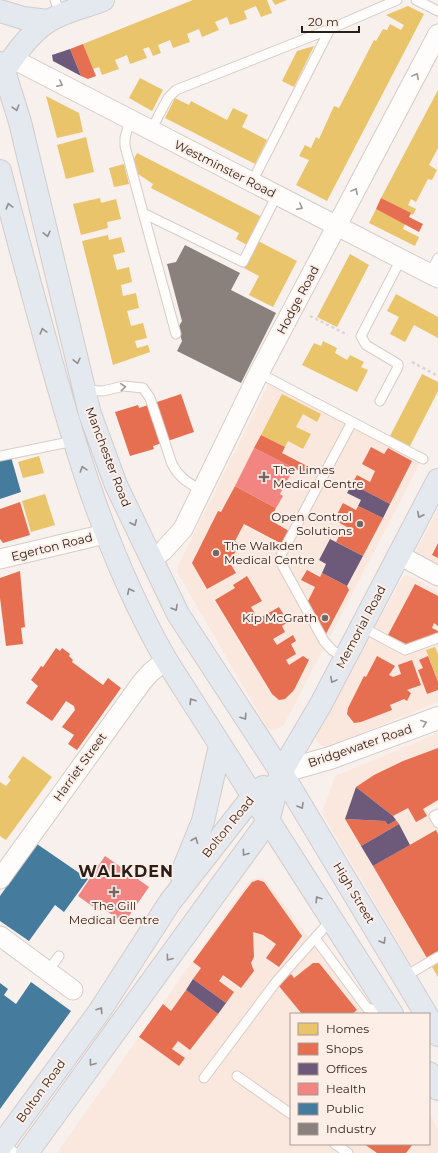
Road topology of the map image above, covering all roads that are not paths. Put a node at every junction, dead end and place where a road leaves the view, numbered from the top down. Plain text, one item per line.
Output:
1 (103, 0) edge
2 (397, 0) edge
3 (416, 0) edge
4 (0, 11) edge
5 (438, 11) edge
6 (55, 12) edge
7 (330, 29) junction
8 (438, 34) edge
9 (4, 68) edge
10 (130, 120) junction
11 (151, 130) junction
12 (0, 171) edge
13 (252, 182) junction
14 (277, 195) junction
15 (143, 213) junction
16 (336, 226) junction
17 (401, 259) junction
18 (436, 270) edge
19 (176, 334) dead end
20 (260, 373) junction
21 (84, 390) junction
22 (380, 402) dead end
23 (352, 422) junction
24 (74, 441) junction
25 (0, 456) edge
26 (423, 459) dead end
27 (438, 480) edge
28 (202, 491) junction
29 (105, 534) junction
30 (399, 555) junction
31 (0, 559) edge
32 (151, 560) junction
33 (438, 576) edge
34 (362, 627) junction
35 (438, 638) edge
36 (345, 658) junction
37 (166, 660) junction
38 (438, 718) edge
39 (220, 746) junction
40 (281, 772) junction
41 (253, 796) junction
42 (438, 814) edge
43 (268, 821) junction
44 (438, 823) edge
45 (0, 879) edge
46 (170, 902) junction
47 (331, 920) junction
48 (0, 936) edge
49 (315, 938) junction
50 (59, 956) dead end
51 (438, 957) edge
52 (48, 971) junction
53 (404, 977) junction
54 (73, 990) dead end
55 (388, 1013) edge
56 (391, 1013) edge
57 (425, 1013) edge
58 (430, 1021) edge
59 (438, 1035) edge
60 (430, 1075) edge
61 (237, 1076) dead end
62 (204, 1078) dead end
63 (438, 1089) edge
64 (290, 1113) edge
65 (336, 1145) edge
66 (4, 1146) edge
67 (27, 1153) edge
68 (348, 1153) edge

1 - 6 main road
2 - 7 lane
3 - 5 lane
4 - 6 main road
6 - 9 main road
7 - 11 lane
7 - 13 lane
16 -> 8 street, Hodge Road
9 -> 10 street, Westminster Road
9 -> 21 main road, Manchester Road
10 - 11 street, Westminster Road
10 - 15 lane
11 - 13 street, Westminster Road
24 -> 12 main road, Manchester Road
13 - 14 street, Westminster Road
14 - 15 lane
14 -> 16 street, Westminster Road
15 - 19 lane
16 - 17 street, Westminster Road
16 - 20 street, Hodge Road
17 - 18 street, Westminster Road
17 - 22 lane
20 - 23 lane
20 - 28 street, Hodge Road
21 -> 28 lane
21 -> 32 main road, Manchester Road
23 - 26 lane
23 - 36 lane
24 - 25 lane
29 -> 24 main road, Manchester Road
27 -> 30 main road, Memorial Road
28 - 32 street, Hodge Road
29 - 31 street, Egerton Road
37 -> 29 main road, Manchester Road
30 - 33 street
30 - 34 main road, Memorial Road
32 -> 40 main road, Manchester Road
34 - 35 lane
34 - 36 main road, Memorial Road
36 -> 40 main road, Memorial Road
39 -> 37 main road, Manchester Road
37 - 45 street, Harriet Street
40 -> 38 main road, Bridgewater Road
39 - 41 main road, Manchester Road
46 -> 39 main road
40 - 41 main road, Bolton Road
40 - 43 main road, Bolton Road
40 -> 53 main road, High Street
41 - 43 main road
41 - 46 main road, Bolton Road
42 - 44 lane
47 -> 43 main road
43 -> 67 main road, Bolton Road
66 -> 46 main road, Bolton Road
47 - 49 lane
47 - 56 main road
48 - 52 street
49 - 55 lane
49 - 62 lane
50 - 52 lane
51 - 53 lane
52 - 54 street
53 - 57 main road, High Street
58 - 59 main road
60 - 63 main road
61 - 64 lane
65 - 68 lane

